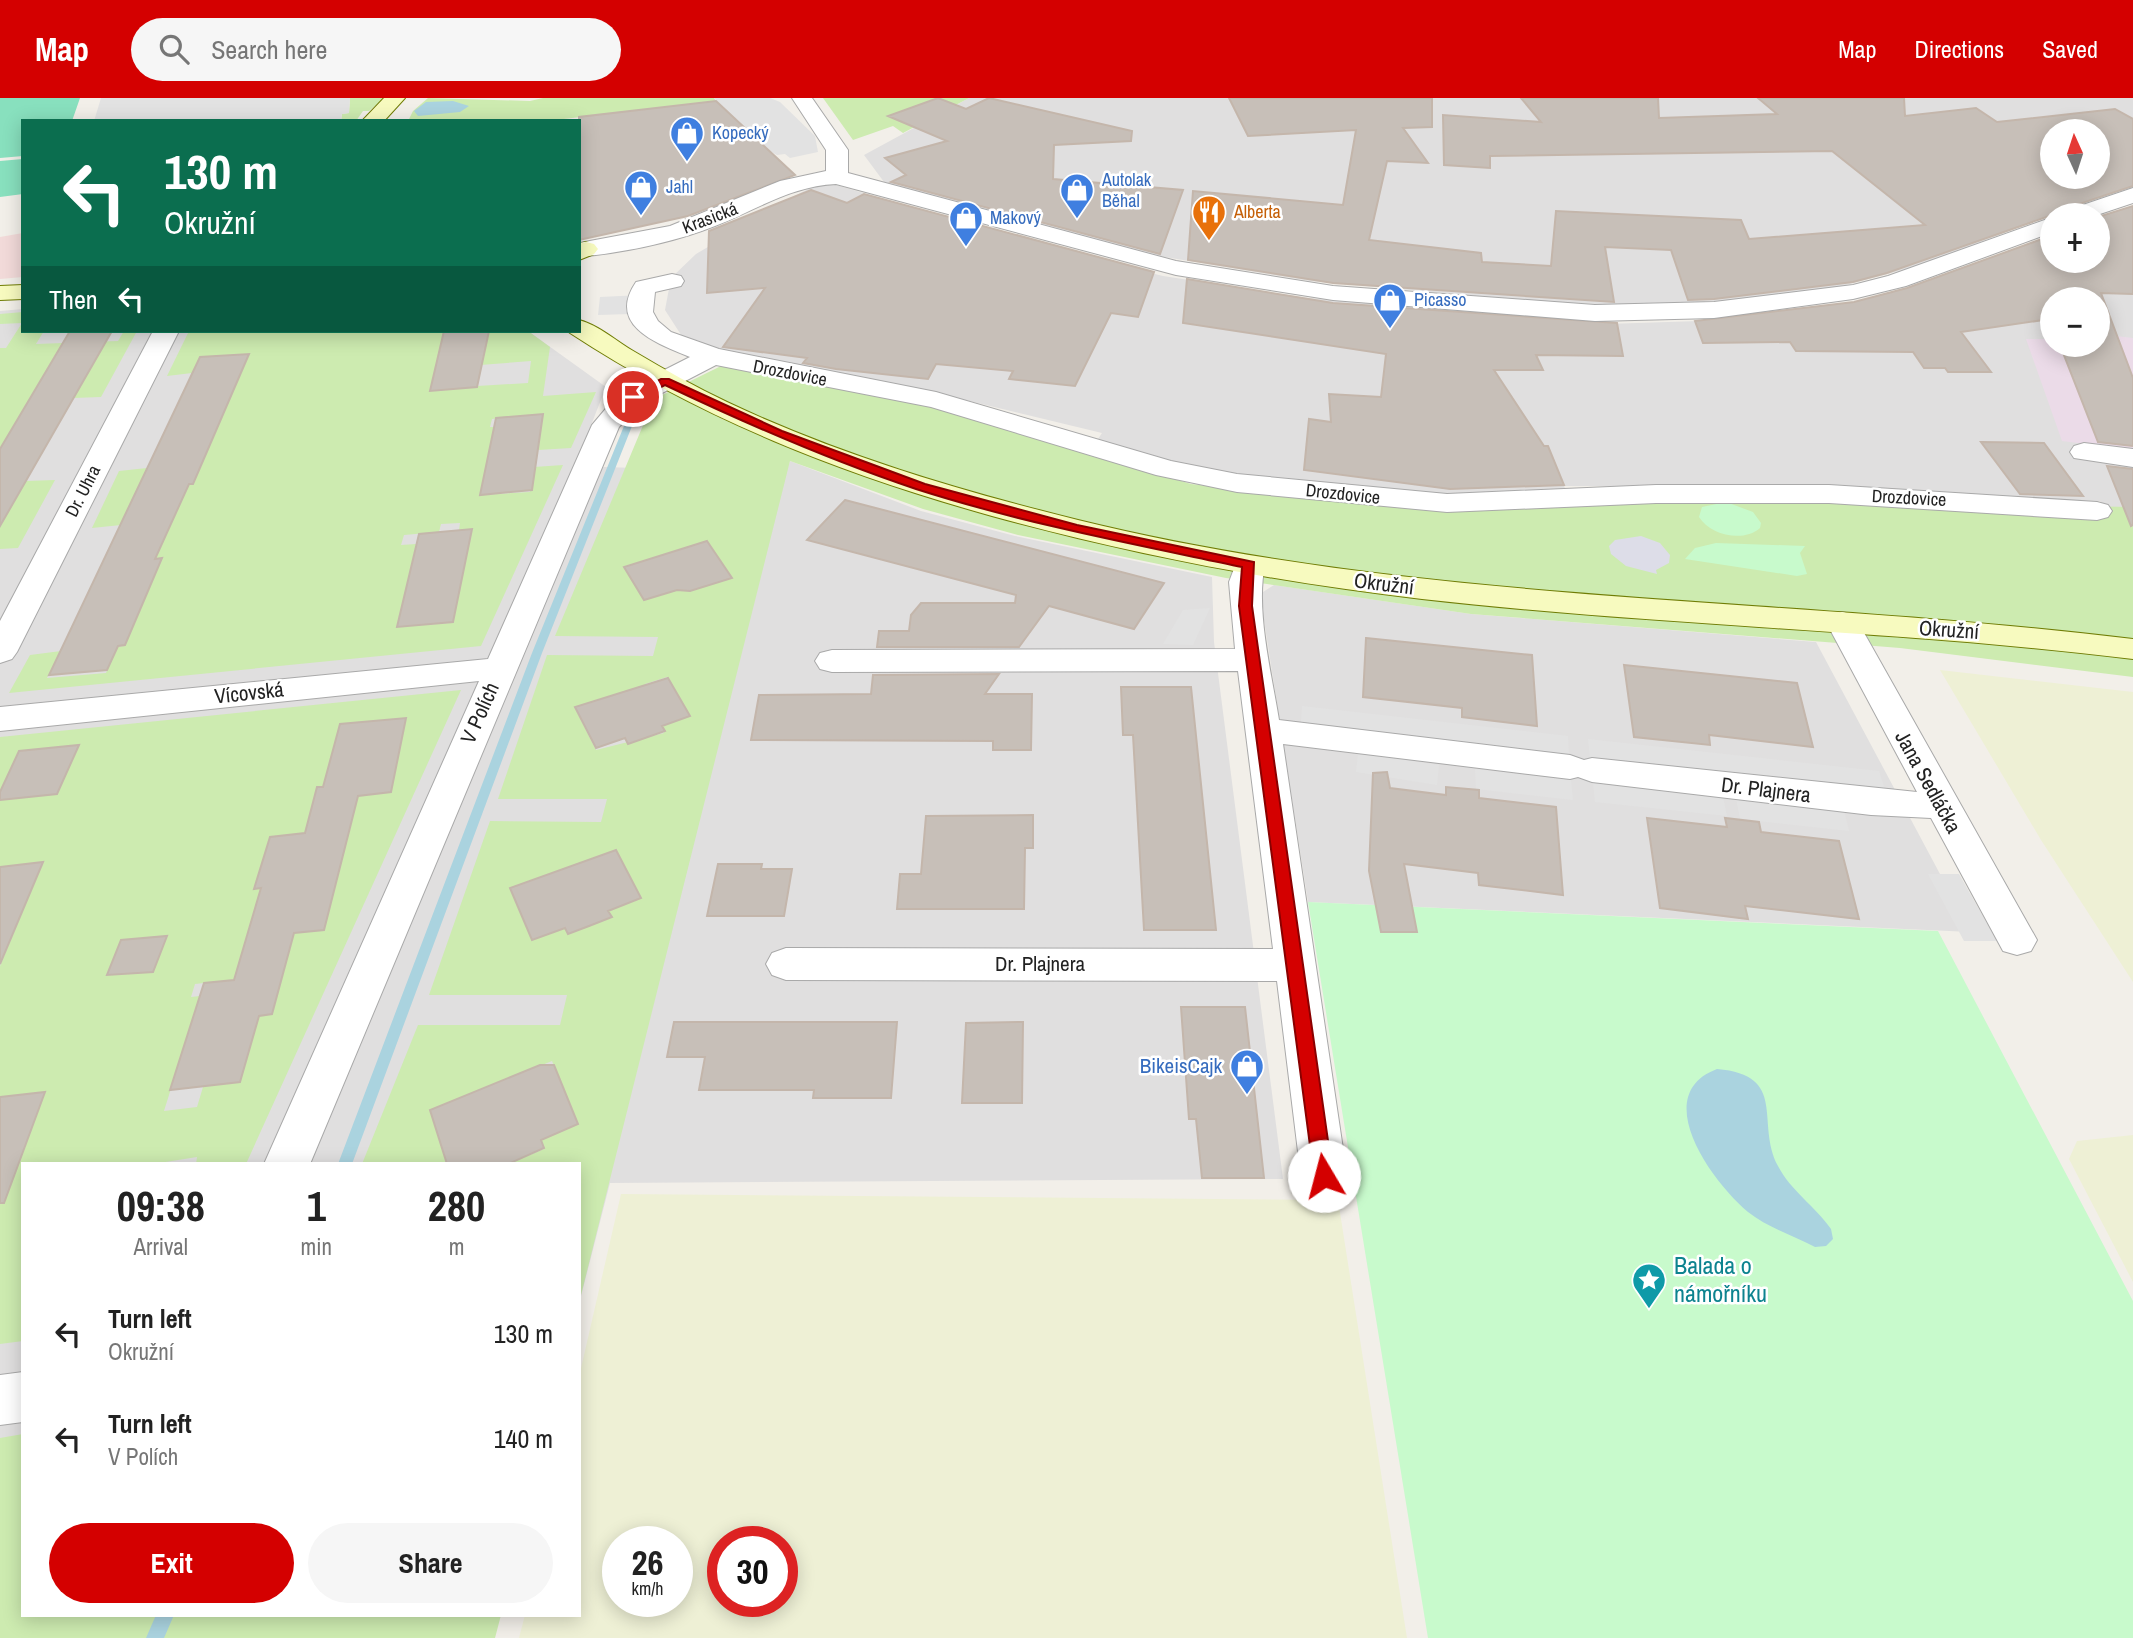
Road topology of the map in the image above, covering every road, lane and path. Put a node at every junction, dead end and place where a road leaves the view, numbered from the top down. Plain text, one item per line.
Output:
1 (395, 98) edge
2 (802, 98) edge
3 (374, 119) edge
4 (837, 177) junction
5 (2133, 195) edge
6 (2110, 203) edge
7 (2040, 229) edge
8 (581, 251) edge
9 (672, 281) dead end
10 (21, 292) edge
11 (0, 293) edge
12 (581, 329) edge
13 (165, 333) edge
14 (712, 356) junction
15 (665, 381) junction
16 (2084, 452) dead end
17 (2133, 458) edge
18 (2096, 511) dead end
19 (1249, 565) junction
20 (1842, 622) junction
21 (2133, 649) edge
22 (0, 652) edge
23 (1255, 660) junction
24 (832, 661) dead end
25 (498, 670) junction
26 (0, 719) edge
27 (1264, 730) junction
28 (1941, 806) junction
29 (2017, 940) dead end
30 (786, 964) dead end
31 (1295, 965) junction
32 (288, 1162) edge
33 (1324, 1176) dead end
34 (21, 1397) edge
35 (0, 1400) edge

1 - 3 street
2 - 4 street
4 - 7 street
4 - 8 street, Krasická
5 - 6 street
9 - 14 street, Drozdovice
10 - 11 street
12 - 15 street
13 - 22 street, Dr. Uhra
14 - 15 street, V Polích
14 - 18 street, Drozdovice
15 - 19 street, Okružní
15 - 25 street, V Polích
16 - 17 street
19 - 20 street, Okružní
19 - 23 street
20 - 21 street, Okružní
20 - 28 street, Jana Sedláčka
23 - 24 street
23 - 27 street
25 - 26 street, Vícovská
25 - 32 street, V Polích
27 - 28 street, Dr. Plajnera
27 - 31 street
28 - 29 street, Jana Sedláčka
30 - 31 street, Dr. Plajnera
31 - 33 street
34 - 35 street

